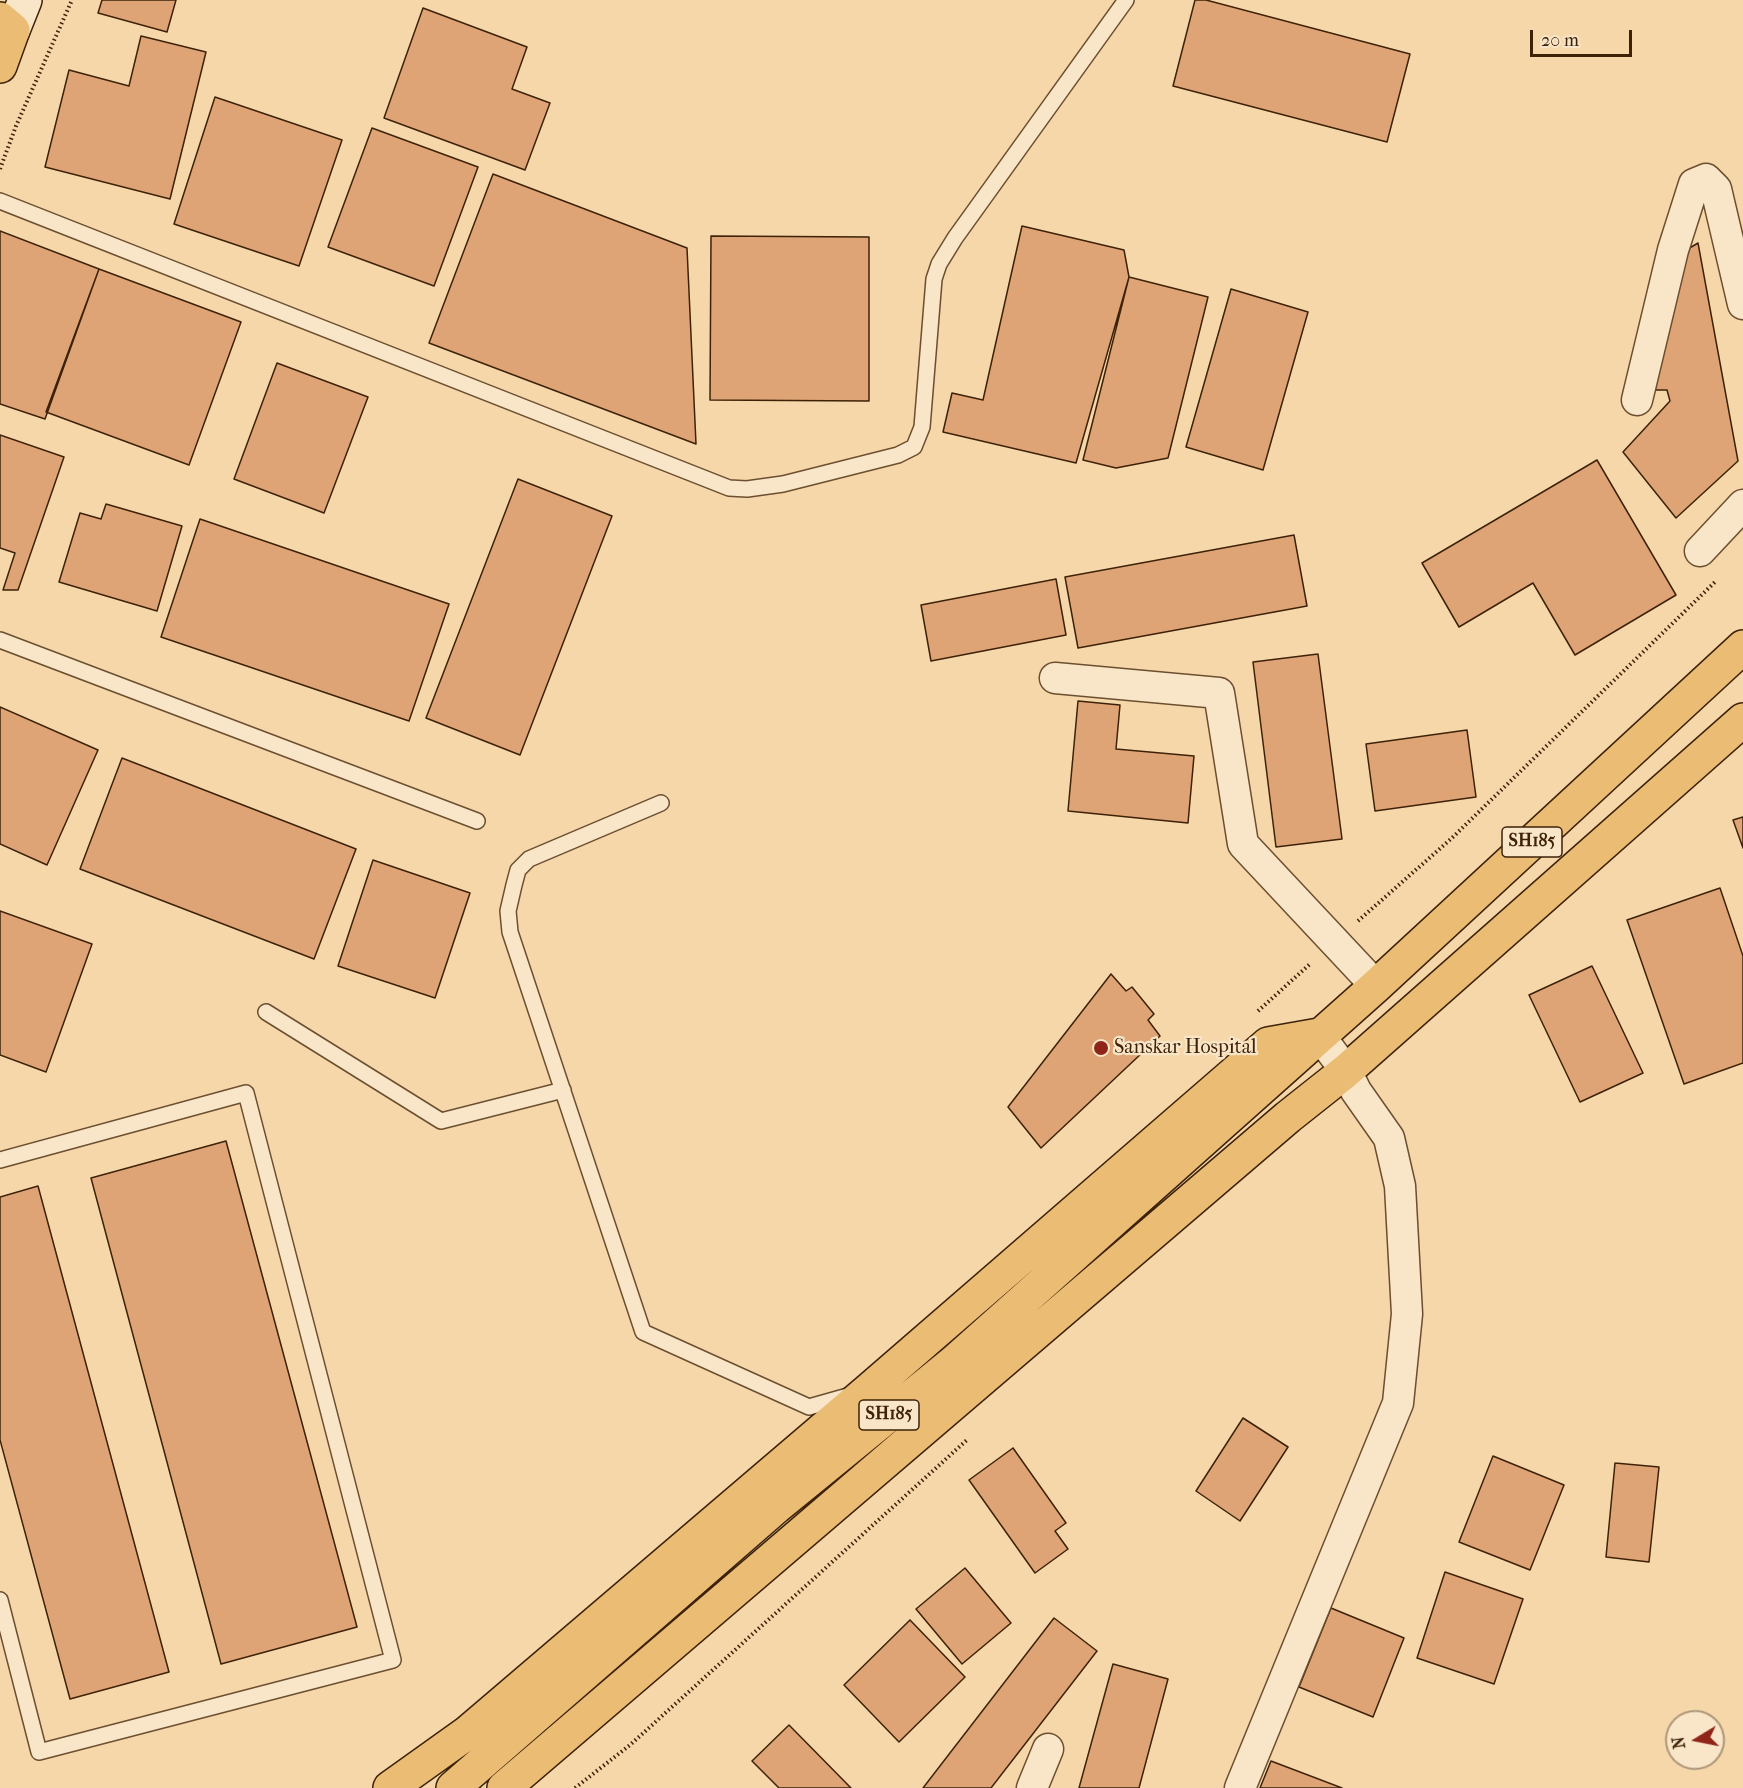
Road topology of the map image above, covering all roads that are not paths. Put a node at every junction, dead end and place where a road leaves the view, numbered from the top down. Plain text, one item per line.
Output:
1 (25, 0) edge
2 (1126, 0) edge
3 (7, 24) edge
4 (0, 66) edge
5 (0, 201) edge
6 (1743, 304) edge
7 (1637, 400) dead end
8 (1743, 505) edge
9 (1700, 551) dead end
10 (0, 640) edge
11 (1743, 647) edge
12 (1055, 678) dead end
13 (1743, 720) edge
14 (661, 803) dead end
15 (477, 821) dead end
16 (1376, 986) junction
17 (266, 1012) dead end
18 (1319, 1035) junction
19 (1346, 1071) junction
20 (563, 1090) junction
21 (0, 1160) edge
22 (870, 1389) junction
23 (0, 1600) edge
24 (1048, 1749) dead end
25 (390, 1788) edge
26 (453, 1788) edge
27 (504, 1788) edge
28 (535, 1788) edge
29 (1032, 1788) edge
30 (1240, 1788) edge

1 - 3 street
2 - 5 lane
3 - 4 main road
6 - 7 street
8 - 9 street
10 - 15 lane
11 - 16 main road, SH185
12 - 16 street
13 - 19 main road, SH185
14 - 20 lane
16 - 18 main road, SH185
17 - 20 lane
18 - 19 street
18 - 22 main road
18 - 26 main road, SH185
19 - 27 main road, SH185
19 - 28 main road
19 - 30 street
20 - 22 lane
21 - 23 lane
22 - 25 main road
24 - 29 street

